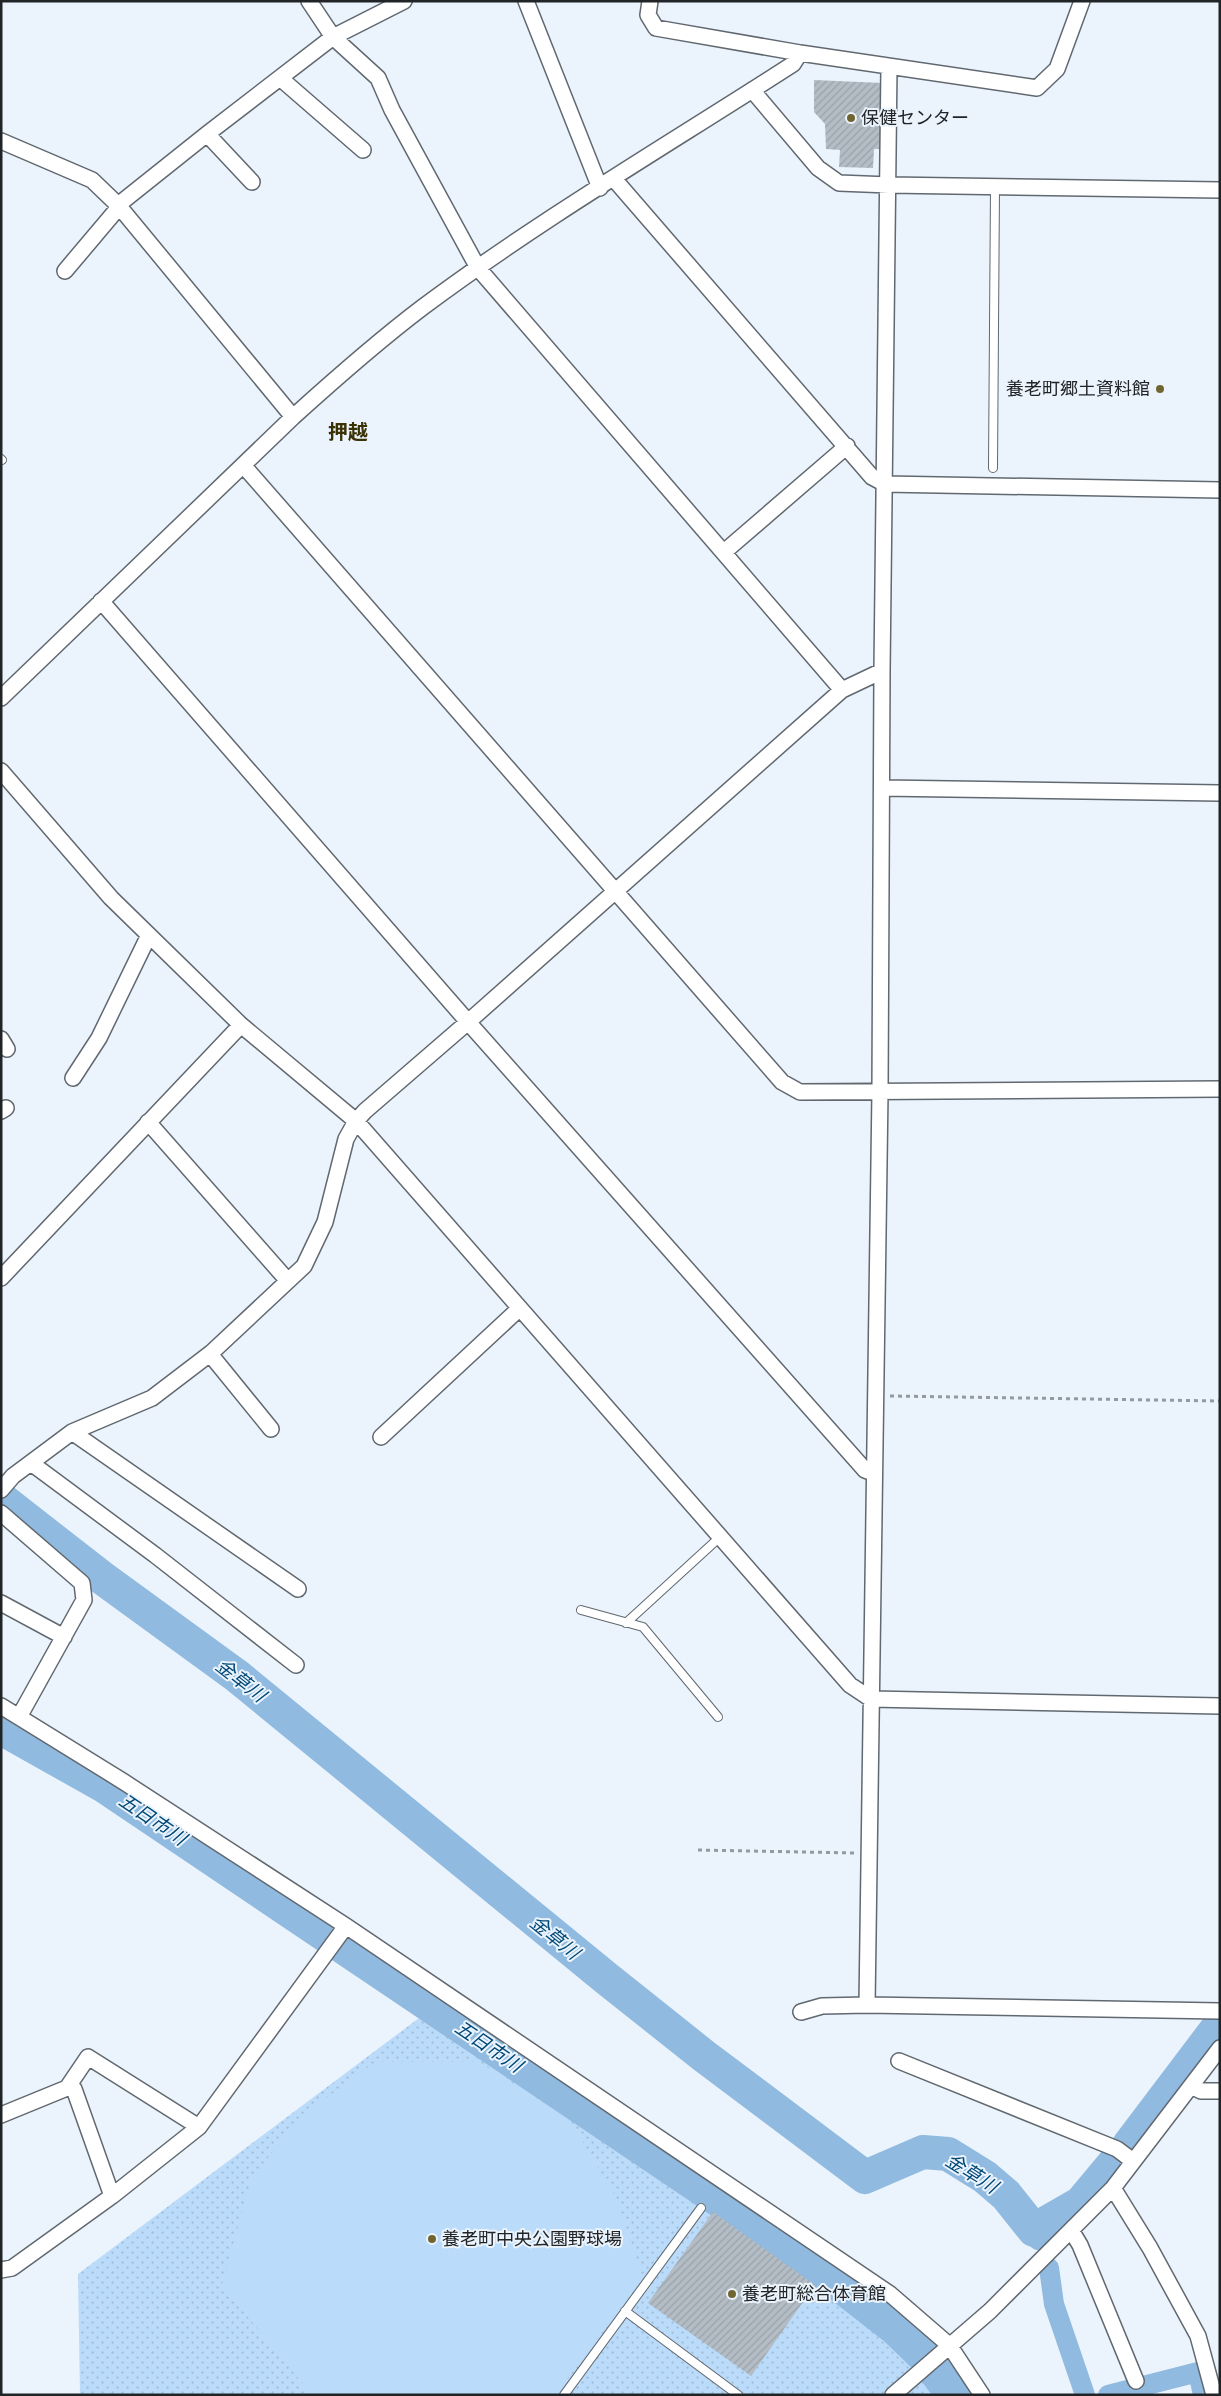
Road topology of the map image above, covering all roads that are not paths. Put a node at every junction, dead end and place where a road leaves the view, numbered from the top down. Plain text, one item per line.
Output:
1 (309, 1) edge
2 (404, 1) edge
3 (526, 1) edge
4 (650, 1) edge
5 (1082, 1) edge
6 (333, 37) junction
7 (800, 53) junction
8 (889, 66) junction
9 (280, 78) junction
10 (752, 90) junction
11 (207, 134) junction
12 (1, 141) edge
13 (364, 150) dead end
14 (614, 179) junction
15 (252, 182) dead end
16 (889, 185) junction
17 (995, 187) junction
18 (600, 188) junction
19 (1220, 190) edge
20 (118, 206) junction
21 (478, 268) junction
22 (65, 272) dead end
23 (293, 418) junction
24 (847, 446) junction
25 (243, 465) junction
26 (993, 468) dead end
27 (884, 484) junction
28 (1220, 490) edge
29 (724, 552) junction
30 (101, 601) junction
31 (882, 671) junction
32 (842, 690) junction
33 (1, 698) edge
34 (1, 771) edge
35 (882, 788) junction
36 (1220, 793) edge
37 (616, 891) junction
38 (149, 935) junction
39 (468, 1022) junction
40 (241, 1025) junction
41 (73, 1078) dead end
42 (1220, 1089) edge
43 (880, 1092) junction
44 (356, 1121) junction
45 (148, 1122) junction
46 (1, 1278) edge
47 (288, 1281) junction
48 (520, 1308) junction
49 (210, 1354) junction
50 (271, 1429) dead end
51 (72, 1432) junction
52 (381, 1437) dead end
53 (31, 1463) junction
54 (873, 1473) junction
55 (2, 1489) edge
56 (1, 1513) edge
57 (720, 1537) junction
58 (298, 1590) dead end
59 (1, 1603) edge
60 (581, 1610) dead end
61 (626, 1623) junction
62 (64, 1638) junction
63 (296, 1665) dead end
64 (871, 1699) junction
65 (1, 1706) edge
66 (1220, 1706) edge
67 (19, 1717) junction
68 (718, 1717) dead end
69 (346, 1926) junction
70 (867, 2005) junction
71 (1220, 2011) edge
72 (801, 2012) dead end
73 (1220, 2048) edge
74 (899, 2061) dead end
75 (69, 2085) junction
76 (1191, 2086) junction
77 (1220, 2091) edge
78 (1, 2115) edge
79 (199, 2127) junction
80 (1133, 2161) junction
81 (1113, 2188) junction
82 (112, 2196) junction
83 (701, 2208) dead end
84 (1071, 2230) junction
85 (1, 2270) edge
86 (625, 2311) junction
87 (949, 2346) junction
88 (1136, 2380) dead end
89 (564, 2395) edge
90 (738, 2395) edge
91 (893, 2395) edge
92 (982, 2395) edge
93 (1214, 2395) edge

1 - 6 street
2 - 6 street
3 - 18 street
4 - 7 street
5 - 8 street
6 - 9 street
6 - 21 street
7 - 8 street
7 - 10 street
8 - 16 street
9 - 11 street
9 - 13 street
10 - 14 street
10 - 16 street
11 - 15 street
11 - 20 street
12 - 20 street
14 - 18 street
14 - 24 street
16 - 17 street
16 - 27 street
17 - 19 street
17 - 26 lane
18 - 21 street
20 - 22 street
20 - 23 street
21 - 23 street
21 - 29 street
23 - 25 street
24 - 27 street
24 - 29 street
25 - 30 street
25 - 37 street
27 - 28 street
27 - 31 street
29 - 32 street
30 - 33 street
30 - 39 street
31 - 32 street
31 - 35 street
32 - 37 street
34 - 38 street
35 - 36 street
35 - 43 street
37 - 39 street
37 - 43 street
38 - 40 street
38 - 41 street
39 - 44 street
39 - 54 street
40 - 44 street
40 - 45 street
42 - 43 street
43 - 54 street
44 - 47 street
44 - 48 street
45 - 46 street
45 - 47 street
47 - 49 street
48 - 52 street
48 - 57 street
49 - 50 street
49 - 51 street
51 - 53 street
51 - 58 street
53 - 55 street
53 - 63 street
54 - 64 street
56 - 62 street
57 - 61 lane
57 - 64 street
59 - 62 street
60 - 61 lane
61 - 68 lane
62 - 67 street
64 - 66 street
64 - 70 street
65 - 67 street
67 - 69 street
69 - 79 street
69 - 87 street
70 - 71 street
70 - 72 street
73 - 76 street
74 - 80 street
75 - 78 street
75 - 79 street
75 - 82 street
76 - 77 street
76 - 80 street
79 - 82 street
80 - 81 street
81 - 84 street
81 - 93 street
82 - 85 street
83 - 86 lane
84 - 87 street
84 - 88 street
86 - 89 lane
86 - 90 lane
87 - 91 street
87 - 92 street

